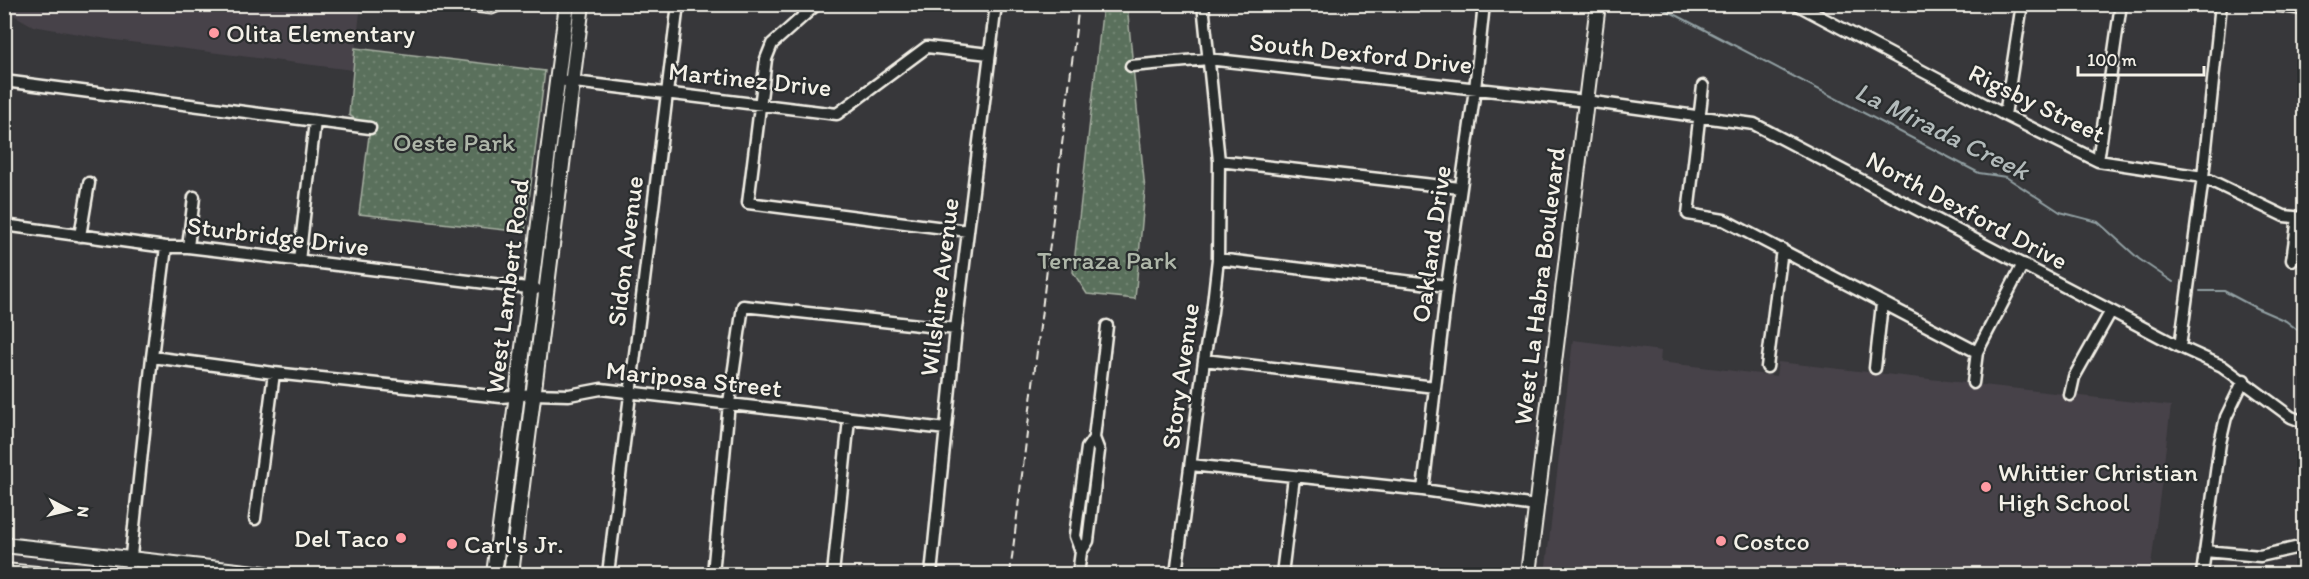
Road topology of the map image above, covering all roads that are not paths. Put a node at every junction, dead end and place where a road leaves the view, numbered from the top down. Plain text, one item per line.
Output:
1 (455, 4) edge
2 (567, 4) edge
3 (582, 4) edge
4 (678, 4) edge
5 (996, 4) edge
6 (1203, 4) edge
7 (1484, 4) edge
8 (1598, 4) edge
9 (1796, 4) edge
10 (2022, 4) edge
11 (2121, 4) edge
12 (2221, 4) edge
13 (2264, 4) edge
14 (501, 5) edge
15 (816, 5) edge
16 (2304, 9) edge
17 (989, 54) junction
18 (1208, 59) junction
19 (1131, 66) dead end
20 (4, 81) edge
21 (565, 81) junction
22 (1703, 86) dead end
23 (1475, 89) junction
24 (667, 93) junction
25 (1586, 101) junction
26 (760, 105) junction
27 (1700, 115) junction
28 (2005, 115) junction
29 (315, 121) junction
30 (370, 128) dead end
31 (1219, 161) junction
32 (2098, 161) junction
33 (2203, 177) junction
34 (89, 183) dead end
35 (1460, 188) junction
36 (194, 197) dead end
37 (2301, 218) edge
38 (4, 225) edge
39 (968, 231) junction
40 (80, 236) junction
41 (166, 247) junction
42 (188, 247) junction
43 (1782, 249) junction
44 (1218, 259) junction
45 (2292, 260) dead end
46 (299, 261) junction
47 (2023, 264) junction
48 (1447, 286) junction
49 (530, 289) junction
50 (546, 291) junction
51 (1882, 304) junction
52 (2111, 311) junction
53 (1107, 326) dead end
54 (956, 329) junction
55 (2180, 347) junction
56 (1977, 352) junction
57 (152, 357) junction
58 (1204, 360) junction
59 (1767, 367) dead end
60 (1875, 368) dead end
61 (274, 373) junction
62 (2244, 380) junction
63 (1973, 383) dead end
64 (1435, 387) junction
65 (630, 392) junction
66 (532, 394) junction
67 (2070, 395) dead end
68 (517, 396) junction
69 (729, 403) junction
70 (849, 419) junction
71 (2304, 422) edge
72 (946, 429) junction
73 (1191, 465) junction
74 (1294, 477) junction
75 (1423, 490) junction
76 (1536, 506) junction
77 (255, 519) dead end
78 (4, 545) edge
79 (2304, 546) edge
80 (2205, 551) junction
81 (131, 560) junction
82 (4, 571) edge
83 (37, 574) edge
84 (129, 574) edge
85 (265, 574) edge
86 (494, 574) edge
87 (511, 574) edge
88 (608, 574) edge
89 (712, 574) edge
90 (833, 574) edge
91 (931, 574) edge
92 (1078, 574) edge
93 (1176, 574) edge
94 (1282, 574) edge
95 (1528, 574) edge
96 (2202, 574) edge

1 - 14 street
2 - 21 main road, West Lambert Road
3 - 21 main road, West Lambert Road
4 - 24 street, Sidon Avenue
5 - 17 street, Wilshire Avenue
6 - 18 street, Story Avenue
7 - 23 street, Oakland Drive
8 - 25 main road, West La Habra Boulevard
9 - 28 street, Rigsby Street
10 - 28 street
11 - 32 street
12 - 33 street
13 - 16 street
15 - 26 street
17 - 26 street, Martinez Drive
17 - 39 street, Wilshire Avenue
18 - 19 street, South Dexford Drive
18 - 23 street, South Dexford Drive
18 - 31 street, Story Avenue
20 - 29 street
21 - 24 street, Martinez Drive
21 - 49 main road, West Lambert Road
21 - 50 main road, West Lambert Road
22 - 27 street
23 - 25 street, South Dexford Drive
23 - 35 street, Oakland Drive
24 - 26 street, Martinez Drive
24 - 65 street, Sidon Avenue
25 - 27 street, North Dexford Drive
25 - 76 main road, West La Habra Boulevard
26 - 39 street
27 - 43 street
27 - 47 street, North Dexford Drive
28 - 32 street, Rigsby Street
29 - 30 street
29 - 46 street
31 - 35 street
31 - 44 street, Story Avenue
32 - 33 street, Rigsby Street
33 - 37 street, Rigsby Street
33 - 55 street
34 - 40 street
35 - 48 street, Oakland Drive
36 - 42 street
37 - 45 street
38 - 40 street, Sturbridge Drive
39 - 54 street, Wilshire Avenue
40 - 41 street, Sturbridge Drive
41 - 42 street, Sturbridge Drive
41 - 57 street
42 - 46 street, Sturbridge Drive
43 - 51 street
43 - 59 street
44 - 48 street
44 - 58 street, Story Avenue
46 - 49 street, Sturbridge Drive
47 - 52 street, North Dexford Drive
47 - 56 street
48 - 64 street, Oakland Drive
49 - 50 street, Sturbridge Drive
49 - 68 main road, West Lambert Road
50 - 66 main road, West Lambert Road
51 - 56 street
51 - 60 street
52 - 55 street, North Dexford Drive
52 - 67 street
53 - 92 street
54 - 69 street
54 - 72 street, Wilshire Avenue
55 - 62 street, North Dexford Drive
56 - 63 street
57 - 61 street, Mariposa Street
57 - 81 street
58 - 64 street
58 - 73 street, Story Avenue
61 - 68 street, Mariposa Street
61 - 77 street
62 - 71 street, North Dexford Drive
62 - 80 street
64 - 75 street, Oakland Drive
65 - 66 street, Mariposa Street
65 - 69 street, Mariposa Street
65 - 88 street, Sidon Avenue
66 - 68 street, Mariposa Street
66 - 87 main road, West Lambert Road
68 - 86 main road, West Lambert Road
69 - 70 street, Mariposa Street
69 - 89 street
70 - 72 street, Mariposa Street
70 - 90 street
72 - 91 street, Wilshire Avenue
73 - 74 street
73 - 93 street, Story Avenue
74 - 75 street
74 - 94 street
75 - 76 street
76 - 95 main road, West La Habra Boulevard
78 - 81 main road
79 - 80 street
80 - 96 street
81 - 84 street
81 - 85 main road
82 - 83 main road

